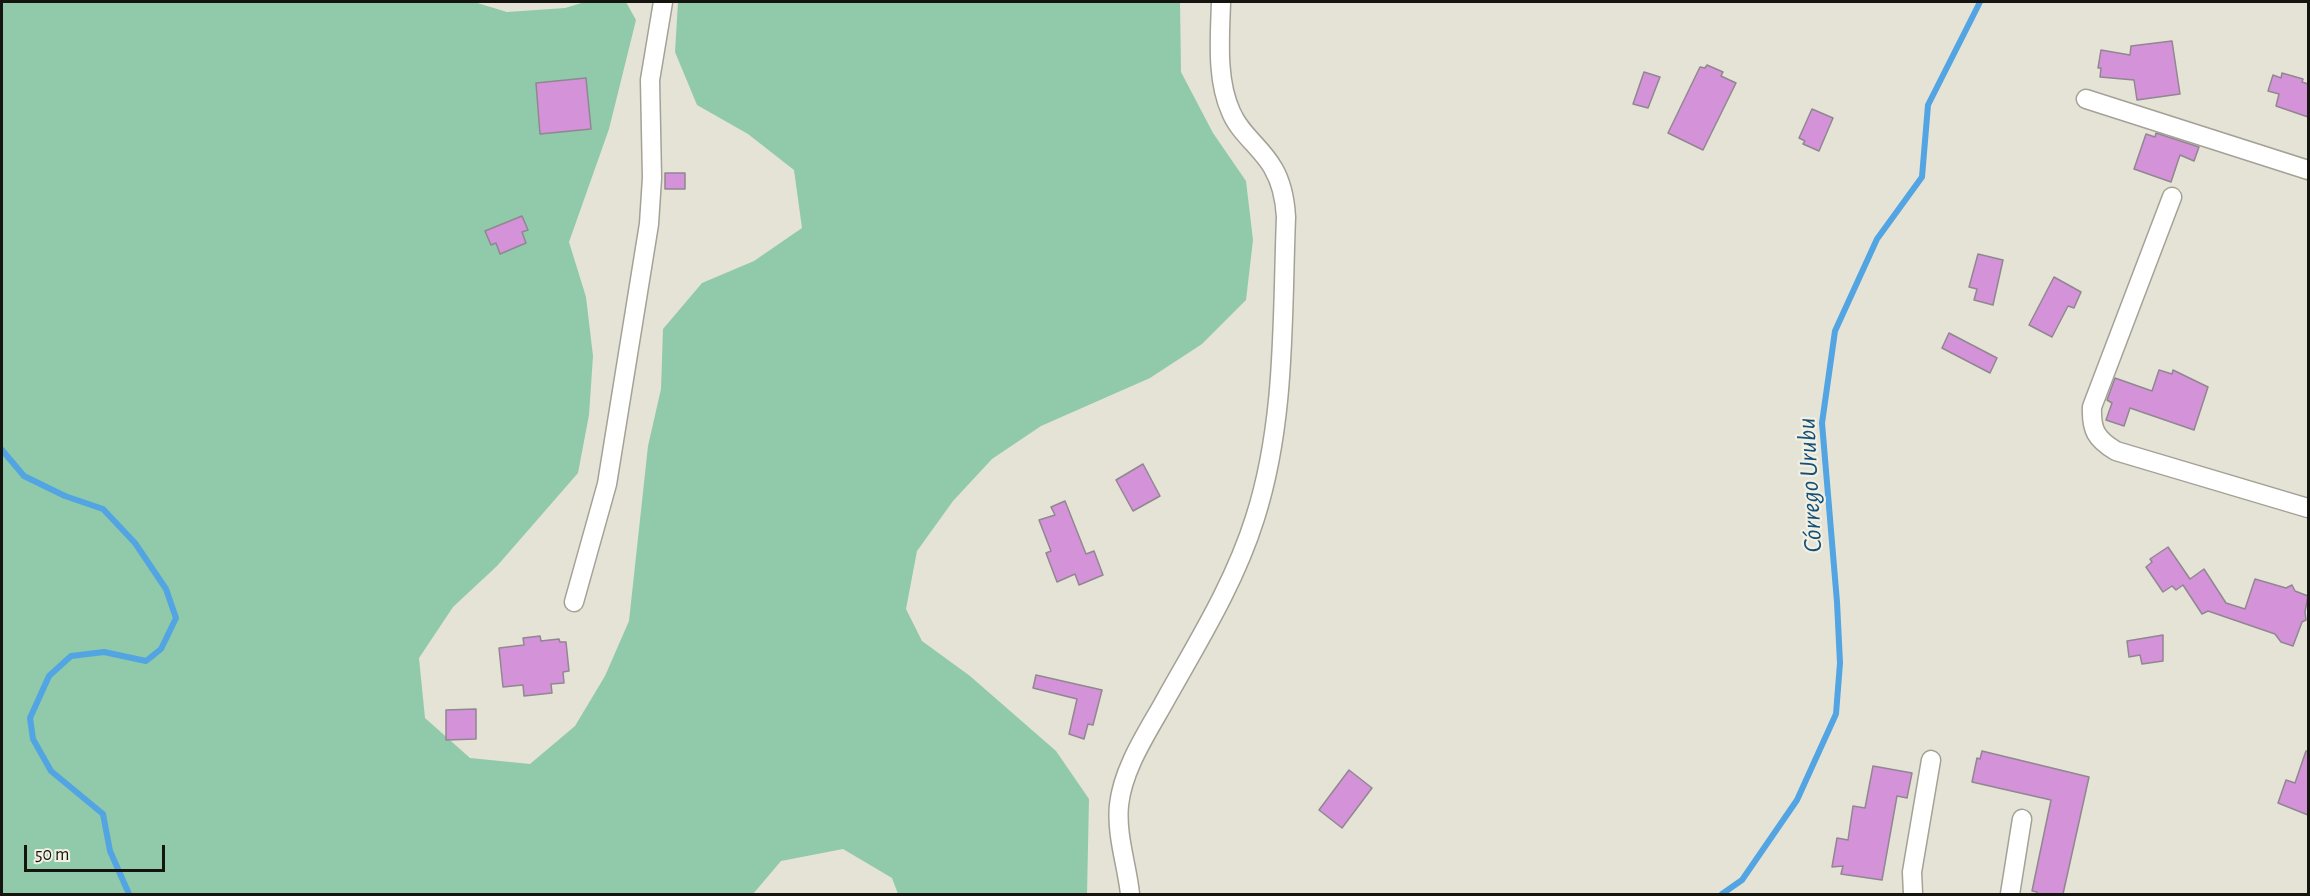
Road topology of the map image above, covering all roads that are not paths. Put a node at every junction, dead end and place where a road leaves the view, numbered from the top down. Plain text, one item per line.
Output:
1 (663, 2) edge
2 (1221, 2) edge
3 (2085, 99) dead end
4 (2308, 170) edge
5 (2172, 197) dead end
6 (2308, 508) edge
7 (574, 602) dead end
8 (1931, 760) dead end
9 (2022, 819) dead end
10 (1130, 894) edge
11 (1913, 894) edge
12 (2010, 894) edge

1 - 7 street
2 - 10 street
3 - 4 street
5 - 6 street
8 - 11 street
9 - 12 street

